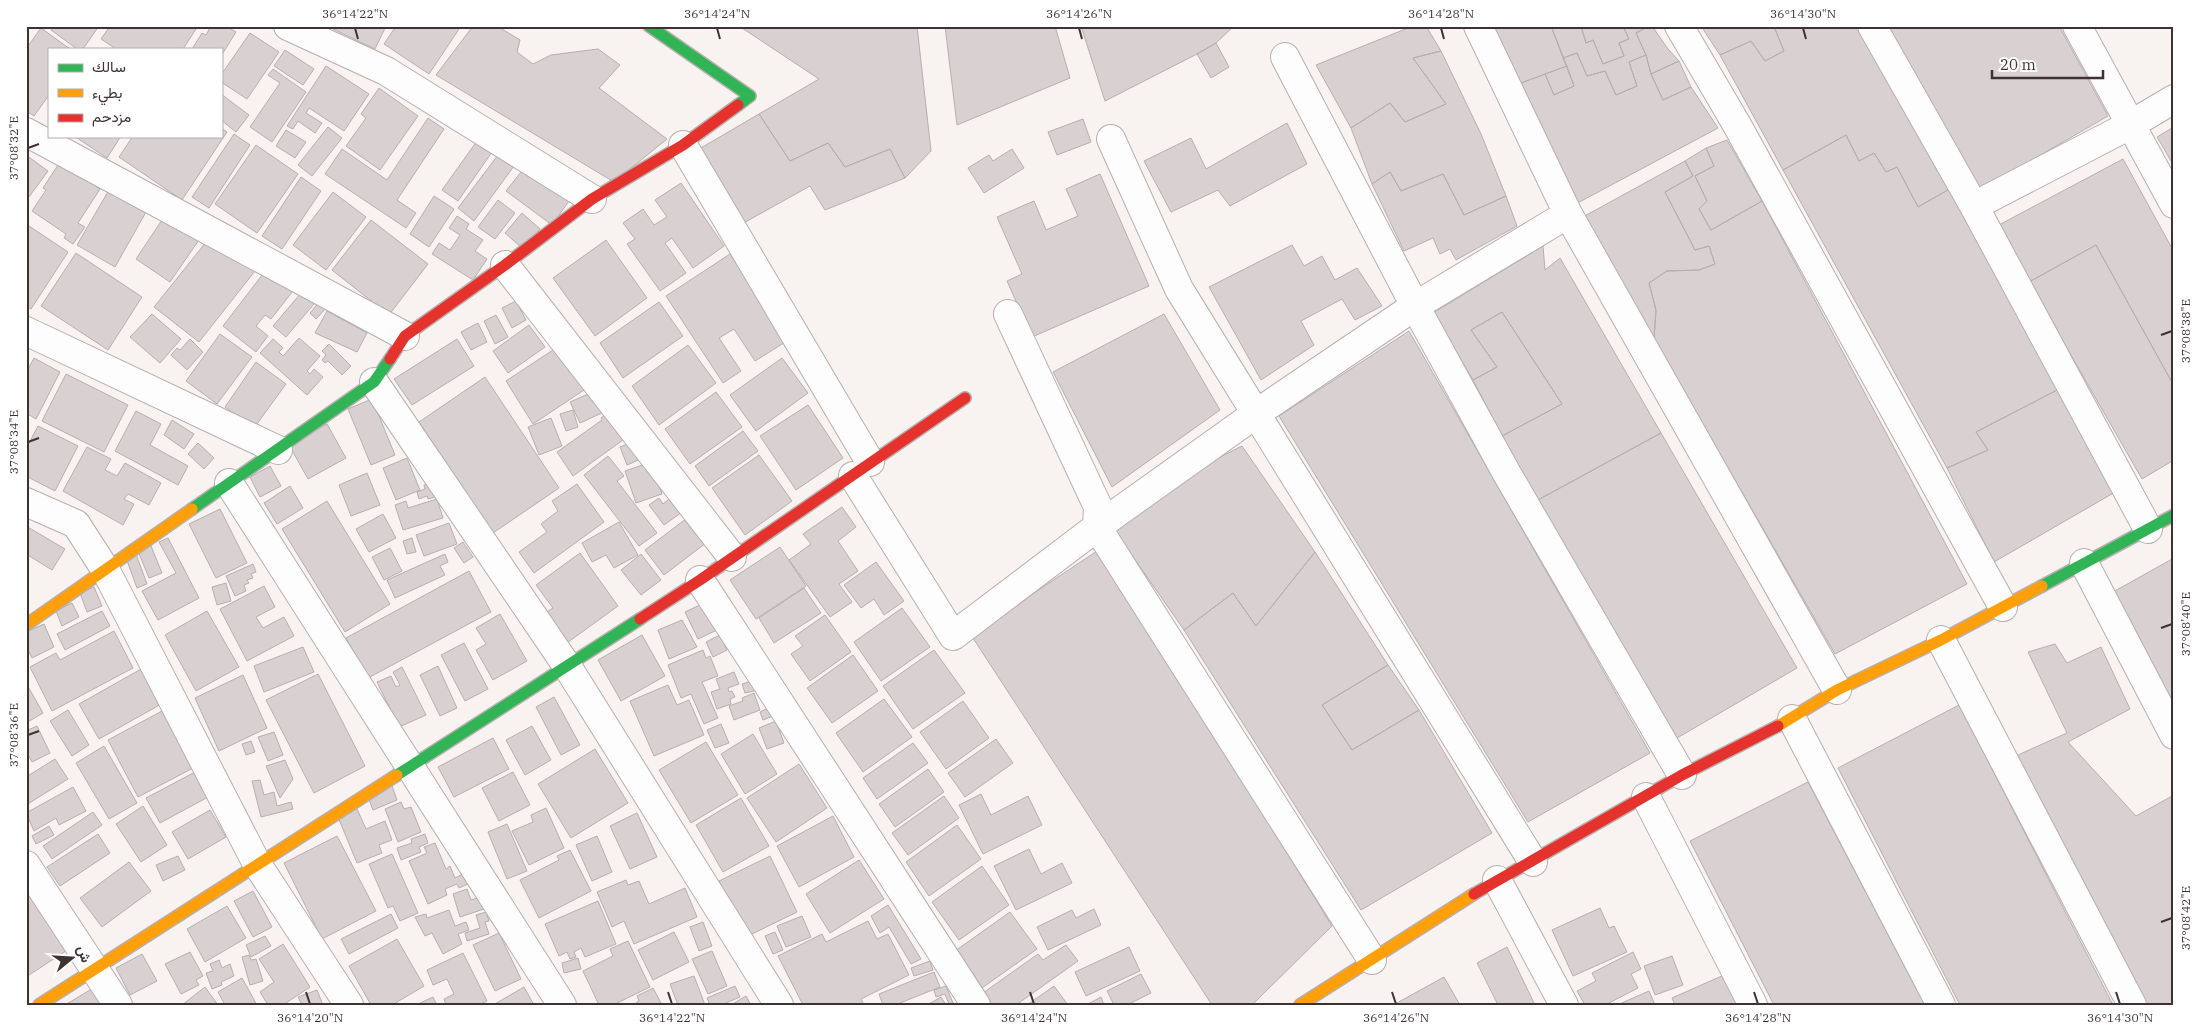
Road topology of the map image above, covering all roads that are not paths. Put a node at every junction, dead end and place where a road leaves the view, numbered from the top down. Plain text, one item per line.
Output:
1 (288, 26) edge
2 (649, 26) edge
3 (1478, 26) edge
4 (1679, 26) edge
5 (1872, 26) edge
6 (2077, 26) edge
7 (1285, 57) dead end
8 (2174, 99) edge
9 (2130, 125) junction
10 (26, 132) edge
11 (1111, 139) dead end
12 (682, 146) junction
13 (592, 199) junction
14 (2174, 204) edge
15 (1974, 206) junction
16 (1568, 214) junction
17 (505, 265) junction
18 (1415, 306) junction
19 (1008, 314) dead end
20 (26, 331) edge
21 (405, 336) junction
22 (374, 382) junction
23 (965, 398) dead end
24 (1257, 413) junction
25 (278, 450) junction
26 (862, 469) junction
27 (229, 483) junction
28 (26, 502) edge
29 (2174, 515) edge
30 (1097, 528) junction
31 (2148, 529) junction
32 (732, 557) junction
33 (2084, 563) junction
34 (106, 569) junction
35 (700, 580) junction
36 (2003, 607) junction
37 (26, 625) edge
38 (1941, 640) junction
39 (567, 666) junction
40 (1838, 690) junction
41 (1792, 719) junction
42 (2174, 735) edge
43 (410, 766) junction
44 (1682, 775) junction
45 (1646, 797) junction
46 (1533, 862) junction
47 (257, 864) junction
48 (26, 865) edge
49 (1497, 880) junction
50 (1372, 960) junction
51 (95, 969) junction
52 (39, 1005) edge
53 (118, 1005) edge
54 (348, 1005) edge
55 (562, 1005) edge
56 (779, 1005) edge
57 (976, 1005) edge
58 (1300, 1005) edge
59 (1564, 1005) edge
60 (1753, 1005) edge
61 (1941, 1005) edge
62 (2132, 1005) edge

1 - 13 street
2 - 12 street
3 - 16 street
4 - 36 street
5 - 15 street
6 - 9 street
7 - 18 street
8 - 9 street
9 - 14 street
9 - 15 street
10 - 21 street
11 - 24 street
12 - 13 street
12 - 26 street
13 - 17 street
15 - 31 street
16 - 18 street
16 - 40 street
17 - 21 street
17 - 32 street
18 - 24 street
18 - 44 street
19 - 30 street
20 - 25 street
21 - 22 street
22 - 25 street
22 - 39 street
23 - 26 street
24 - 30 street
24 - 46 street
25 - 27 street
26 - 30 street
26 - 32 street
27 - 34 street
27 - 43 street
28 - 34 street
29 - 31 street
30 - 50 street
31 - 33 street
32 - 35 street
33 - 36 street
33 - 42 street
34 - 37 street
34 - 47 street
35 - 39 street
35 - 57 street
36 - 38 street
38 - 40 street
38 - 62 street
39 - 43 street
39 - 56 street
40 - 41 street
41 - 44 street
41 - 61 street
43 - 47 street
43 - 55 street
44 - 45 street
45 - 46 street
45 - 60 street
46 - 49 street
47 - 51 street
47 - 54 street
48 - 51 street
49 - 50 street
49 - 59 street
50 - 58 street
51 - 52 street
51 - 53 street

